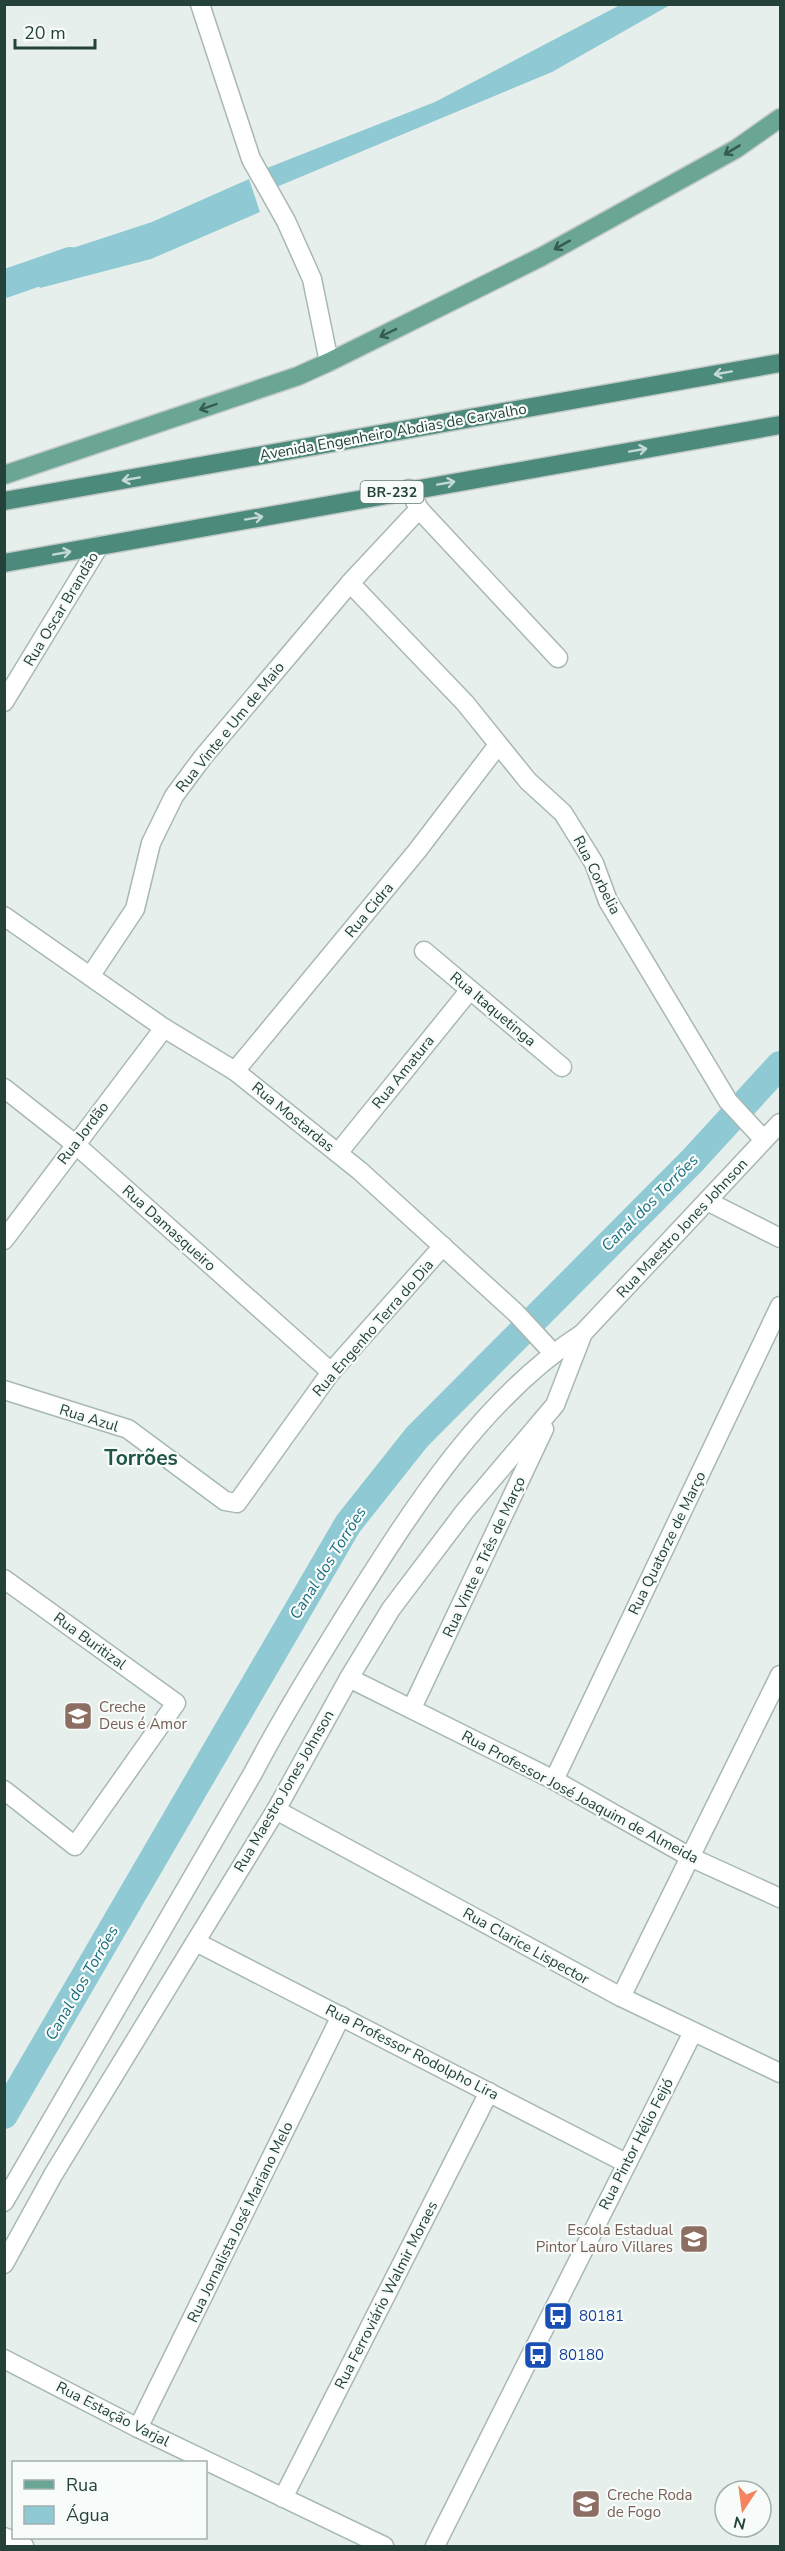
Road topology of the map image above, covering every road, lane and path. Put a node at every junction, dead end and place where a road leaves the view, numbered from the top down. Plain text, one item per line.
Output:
1 (200, 4) edge
2 (780, 118) edge
3 (329, 362) junction
4 (780, 363) edge
5 (780, 425) edge
6 (4, 475) edge
7 (409, 489) junction
8 (4, 501) edge
9 (419, 509) junction
10 (99, 546) junction
11 (4, 563) edge
12 (350, 583) junction
13 (558, 658) dead end
14 (4, 702) edge
15 (498, 745) junction
16 (4, 915) edge
17 (424, 951) dead end
18 (91, 975) junction
19 (469, 991) junction
20 (164, 1028) junction
21 (562, 1067) dead end
22 (235, 1071) junction
23 (4, 1088) edge
24 (780, 1123) edge
25 (764, 1139) junction
26 (75, 1144) junction
27 (338, 1153) junction
28 (707, 1201) junction
29 (780, 1238) edge
30 (4, 1240) edge
31 (443, 1246) junction
32 (780, 1306) edge
33 (583, 1333) junction
34 (553, 1353) junction
35 (331, 1372) junction
36 (4, 1390) edge
37 (555, 1406) junction
38 (233, 1500) joint
39 (4, 1579) edge
40 (780, 1675) edge
41 (349, 1678) junction
42 (412, 1708) junction
43 (554, 1780) junction
44 (4, 1790) edge
45 (276, 1810) junction
46 (690, 1857) junction
47 (780, 1898) edge
48 (196, 1942) junction
49 (621, 1998) junction
50 (341, 2016) junction
51 (693, 2032) junction
52 (780, 2073) edge
53 (489, 2092) junction
54 (626, 2163) junction
55 (4, 2202) edge
56 (4, 2265) edge
57 (4, 2359) edge
58 (138, 2428) junction
59 (206, 2461) edge
60 (207, 2461) edge
61 (283, 2498) junction
62 (4, 2537) edge
63 (24, 2547) edge
64 (384, 2547) edge
65 (435, 2547) edge

1 - 3 street
2 -> 3 main road
3 -> 6 main road
4 -> 8 highway, Avenida Engenheiro Abdias de Carvalho
7 -> 5 highway, BR-232
7 - 9 street
10 -> 7 highway, BR-232
9 - 12 street, Rua Vinte e Um de Maio
9 - 13 street
11 -> 10 highway, BR-232
10 - 14 street, Rua Oscar Brandão
12 - 15 street, Rua Corbelia
12 - 18 street, Rua Vinte e Um de Maio
15 - 22 street, Rua Cidra
15 - 25 street, Rua Corbelia
16 - 18 street, Rua Mostardas
17 - 19 street, Rua Itaquetinga
18 - 20 street, Rua Mostardas
19 - 21 street, Rua Itaquetinga
19 - 27 street, Rua Amatura
20 - 22 street, Rua Mostardas
20 - 26 street, Rua Jordão
22 - 27 street, Rua Mostardas
23 - 26 street, Rua Damasqueiro
24 - 25 street, Rua Maestro Jones Johnson
25 - 28 street, Rua Maestro Jones Johnson
26 - 30 street, Rua Jordão
26 - 35 street, Rua Damasqueiro
27 - 31 street, Rua Mostardas
28 - 29 street
28 - 33 street, Rua Maestro Jones Johnson
31 - 34 street, Rua Mostardas
31 - 35 street, Rua Engenho Terra do Dia
32 - 43 street, Rua Quatorze de Março
33 - 34 street, Rua Maestro Jones Johnson
33 - 37 street, Rua Maestro Jones Johnson
34 - 55 street, Rua Maestro Jones Johnson
35 - 38 street, Rua Engenho Terra do Dia
36 - 38 street, Rua Azul
37 - 41 street, Rua Maestro Jones Johnson
37 - 42 street, Rua Vinte e Três de Março
39 - 44 street, Rua Buritizal
40 - 46 street
41 - 42 street, Rua Professor José Joaquim de Almeida
41 - 45 street, Rua Maestro Jones Johnson
42 - 43 street, Rua Professor José Joaquim de Almeida
43 - 46 street, Rua Professor José Joaquim de Almeida
45 - 48 street, Rua Maestro Jones Johnson
45 - 49 street, Rua Clarice Lispector
46 - 47 street, Rua Professor José Joaquim de Almeida
46 - 49 street
48 - 50 street, Rua Professor Rodolpho Lira
48 - 56 street, Rua Maestro Jones Johnson
49 - 51 street, Rua Clarice Lispector
50 - 53 street, Rua Professor Rodolpho Lira
50 - 58 street, Rua Jornalista José Mariano Melo
51 - 52 street, Rua Clarice Lispector
51 - 54 street, Rua Pintor Hélio Feijó
53 - 54 street, Rua Professor Rodolpho Lira
53 - 61 street, Rua Ferroviário Walmir Moraes
54 - 65 street, Rua Pintor Hélio Feijó
57 - 58 street, Rua Estação Varjal
58 - 59 street, Rua Estação Varjal
60 - 61 street, Rua Estação Varjal
61 - 64 street, Rua Estação Varjal
62 - 63 street

